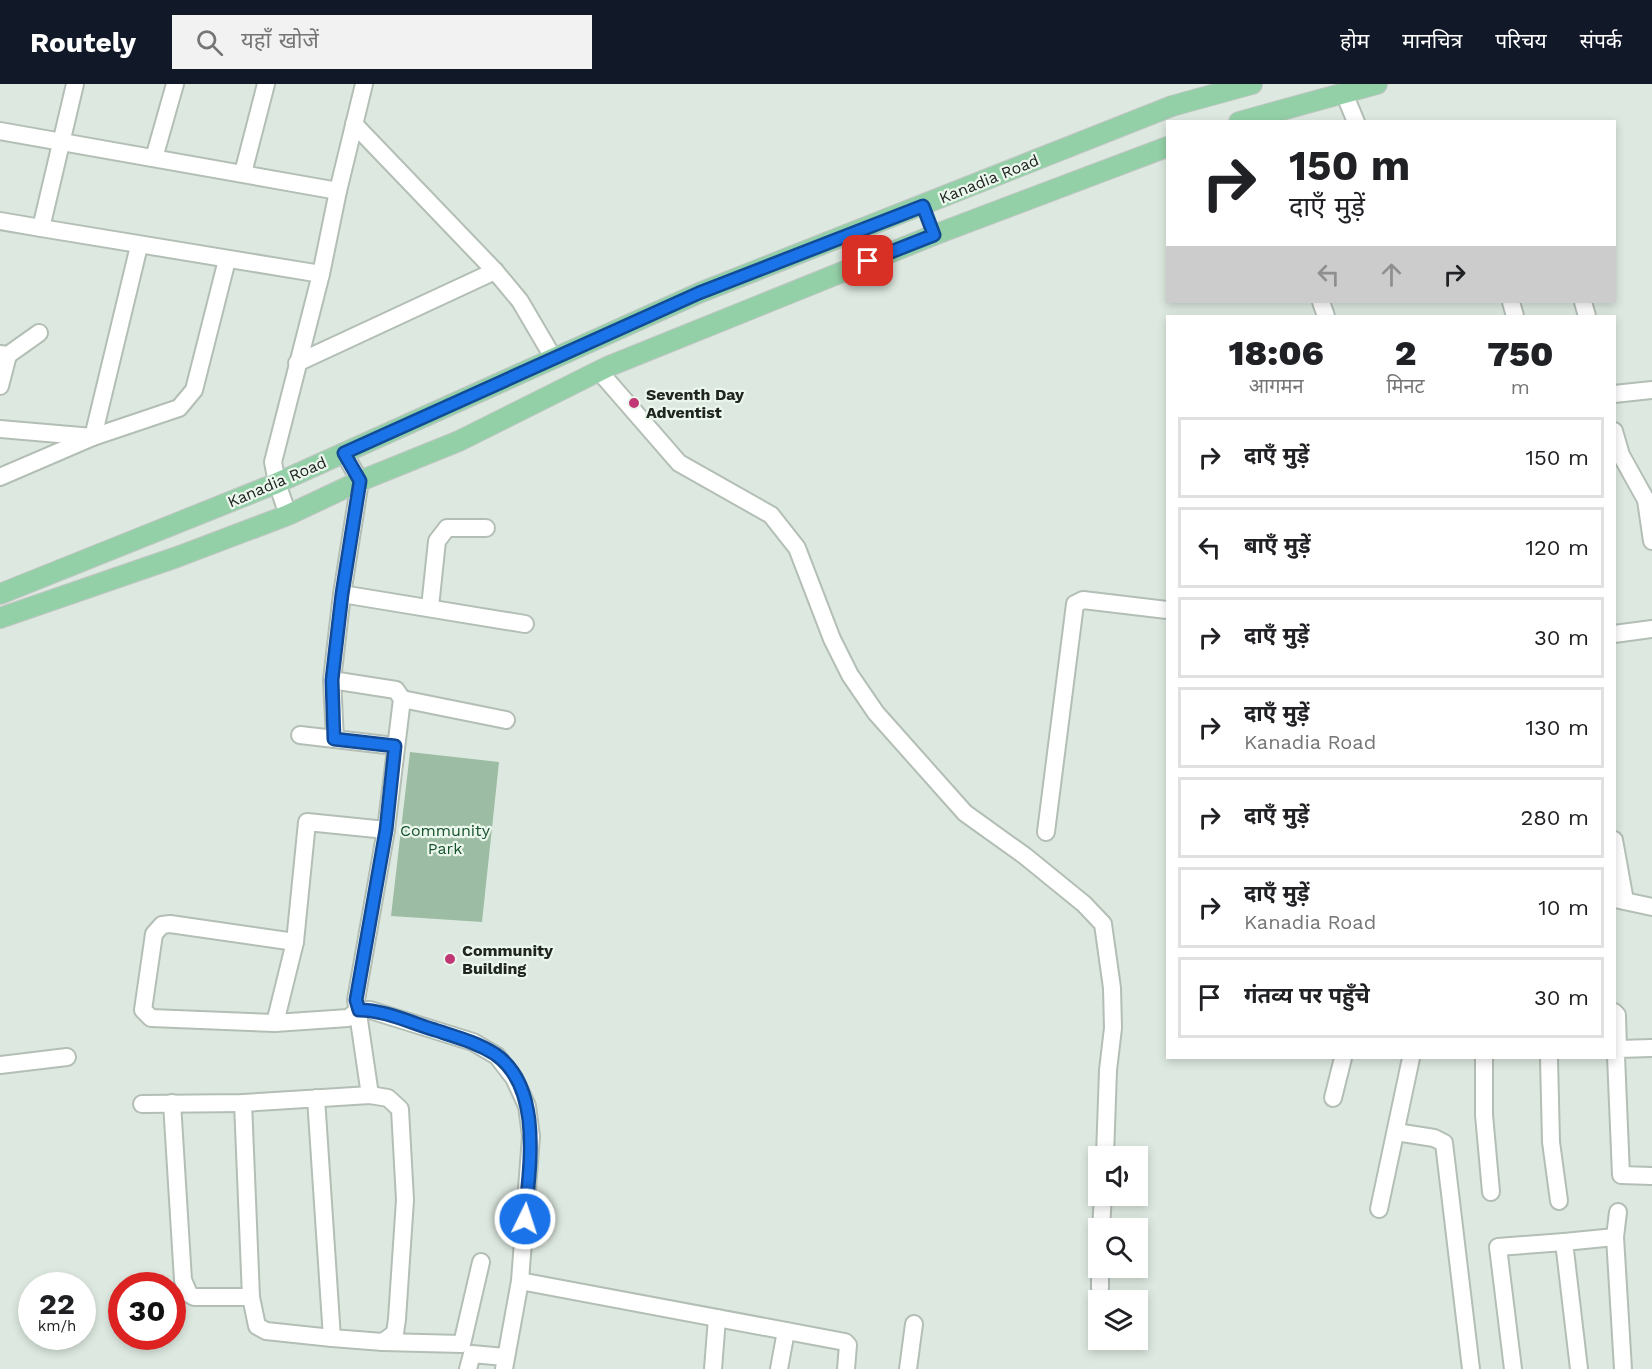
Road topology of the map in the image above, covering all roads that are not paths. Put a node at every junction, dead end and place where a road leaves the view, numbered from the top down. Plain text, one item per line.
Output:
1 (75, 84) edge
2 (175, 84) edge
3 (266, 84) edge
4 (364, 84) edge
5 (1252, 84) edge
6 (1377, 84) edge
7 (1230, 90) junction
8 (1344, 93) junction
9 (1265, 118) edge
10 (1239, 120) edge
11 (1248, 120) edge
12 (1355, 120) edge
13 (354, 124) junction
14 (0, 131) edge
15 (61, 140) junction
16 (1166, 147) edge
17 (154, 158) junction
18 (243, 173) junction
19 (338, 191) junction
20 (923, 206) junction
21 (0, 221) edge
22 (41, 228) junction
23 (934, 235) junction
24 (139, 246) junction
25 (227, 260) junction
26 (495, 271) junction
27 (321, 274) junction
28 (39, 333) dead end
29 (4, 354) edge
30 (554, 359) junction
31 (297, 363) junction
32 (599, 371) junction
33 (0, 387) edge
34 (1652, 390) edge
35 (1616, 394) edge
36 (0, 429) edge
37 (93, 437) junction
38 (1616, 438) edge
39 (344, 453) junction
40 (0, 477) edge
41 (360, 481) junction
42 (277, 483) junction
43 (288, 515) junction
44 (167, 527) junction
45 (486, 528) dead end
46 (1652, 541) edge
47 (177, 557) junction
48 (0, 594) edge
49 (342, 594) junction
50 (429, 607) junction
51 (1166, 610) edge
52 (0, 618) edge
53 (525, 624) dead end
54 (1652, 629) edge
55 (1616, 634) edge
56 (332, 680) junction
57 (402, 699) junction
58 (506, 720) dead end
59 (300, 735) dead end
60 (334, 739) junction
61 (395, 746) junction
62 (386, 830) junction
63 (1046, 832) dead end
64 (1616, 864) edge
65 (1619, 900) edge
66 (1652, 907) edge
67 (295, 942) junction
68 (359, 1010) junction
69 (1616, 1014) edge
70 (275, 1023) junction
71 (1652, 1048) edge
72 (1618, 1049) junction
73 (67, 1057) dead end
74 (1343, 1059) edge
75 (1411, 1059) edge
76 (1484, 1059) edge
77 (1549, 1059) edge
78 (0, 1065) edge
79 (370, 1095) junction
80 (316, 1098) junction
81 (1333, 1098) dead end
82 (172, 1103) junction
83 (243, 1103) junction
84 (141, 1104) dead end
85 (1396, 1132) junction
86 (1105, 1146) edge
87 (1652, 1176) edge
88 (1491, 1192) dead end
89 (1559, 1201) dead end
90 (1379, 1209) dead end
91 (1618, 1212) dead end
92 (1615, 1237) junction
93 (1564, 1242) junction
94 (481, 1262) dead end
95 (1100, 1278) edge
96 (520, 1281) junction
97 (1100, 1288) dead end
98 (251, 1297) junction
99 (717, 1317) junction
100 (914, 1324) dead end
101 (786, 1331) junction
102 (332, 1338) junction
103 (383, 1342) junction
104 (505, 1363) edge
105 (468, 1369) edge
106 (713, 1369) edge
107 (779, 1369) edge
108 (846, 1369) edge
109 (908, 1369) edge
110 (1471, 1369) edge
111 (1513, 1369) edge
112 (1579, 1369) edge
113 (1623, 1369) edge

1 - 15 street
2 - 17 street
3 - 18 street
4 - 13 street
5 - 7 main road, Kanadia Road
6 - 8 main road
7 - 10 main road
7 - 20 main road, Kanadia Road
8 - 9 main road
8 - 12 street
9 - 11 main road
13 - 19 street
13 - 26 street
14 - 15 street
15 - 17 street
15 - 22 street
16 - 23 main road, Kanadia Road
17 - 18 street
18 - 19 street
19 - 27 street
20 - 23 main road
20 - 30 main road, Kanadia Road
21 - 22 street
22 - 24 street
23 - 32 main road, Kanadia Road
24 - 25 street
24 - 37 street
25 - 27 street
25 - 37 street
26 - 30 street
26 - 31 street
27 - 31 street
28 - 29 street
29 - 33 street
30 - 39 main road, Kanadia Road
31 - 42 street
32 - 41 main road, Kanadia Road
32 - 86 street
34 - 35 street
36 - 37 street
37 - 40 street
38 - 46 street
39 - 41 street
39 - 42 main road, Kanadia Road
41 - 43 main road, Kanadia Road
41 - 49 street
42 - 43 street
42 - 44 main road, Kanadia Road
43 - 47 main road, Kanadia Road
44 - 47 main road
44 - 48 main road, Kanadia Road
45 - 50 street
47 - 52 main road, Kanadia Road
49 - 50 street
49 - 56 street
50 - 53 street
51 - 63 street
54 - 55 street
56 - 57 street
56 - 60 street
57 - 58 street
57 - 61 street
59 - 60 street
60 - 61 street
61 - 62 street
62 - 67 street
62 - 68 street
64 - 65 street
65 - 66 street
67 - 70 street
67 - 70 street
68 - 70 street
68 - 79 street
68 - 96 street
69 - 72 street
71 - 72 street
72 - 87 street
73 - 78 street
74 - 81 street
75 - 85 street
76 - 88 street
77 - 89 street
79 - 80 street
79 - 103 street
80 - 83 street
80 - 102 street
82 - 83 street
82 - 84 street
82 - 98 street
83 - 98 street
85 - 90 street
85 - 110 street
91 - 92 street
92 - 93 street
92 - 113 street
93 - 111 street
93 - 112 street
94 - 103 street
95 - 97 street
96 - 99 street
96 - 104 street
98 - 102 street
99 - 101 street
99 - 106 street
100 - 109 street
101 - 107 street
101 - 108 street
102 - 103 street
104 - 105 street

